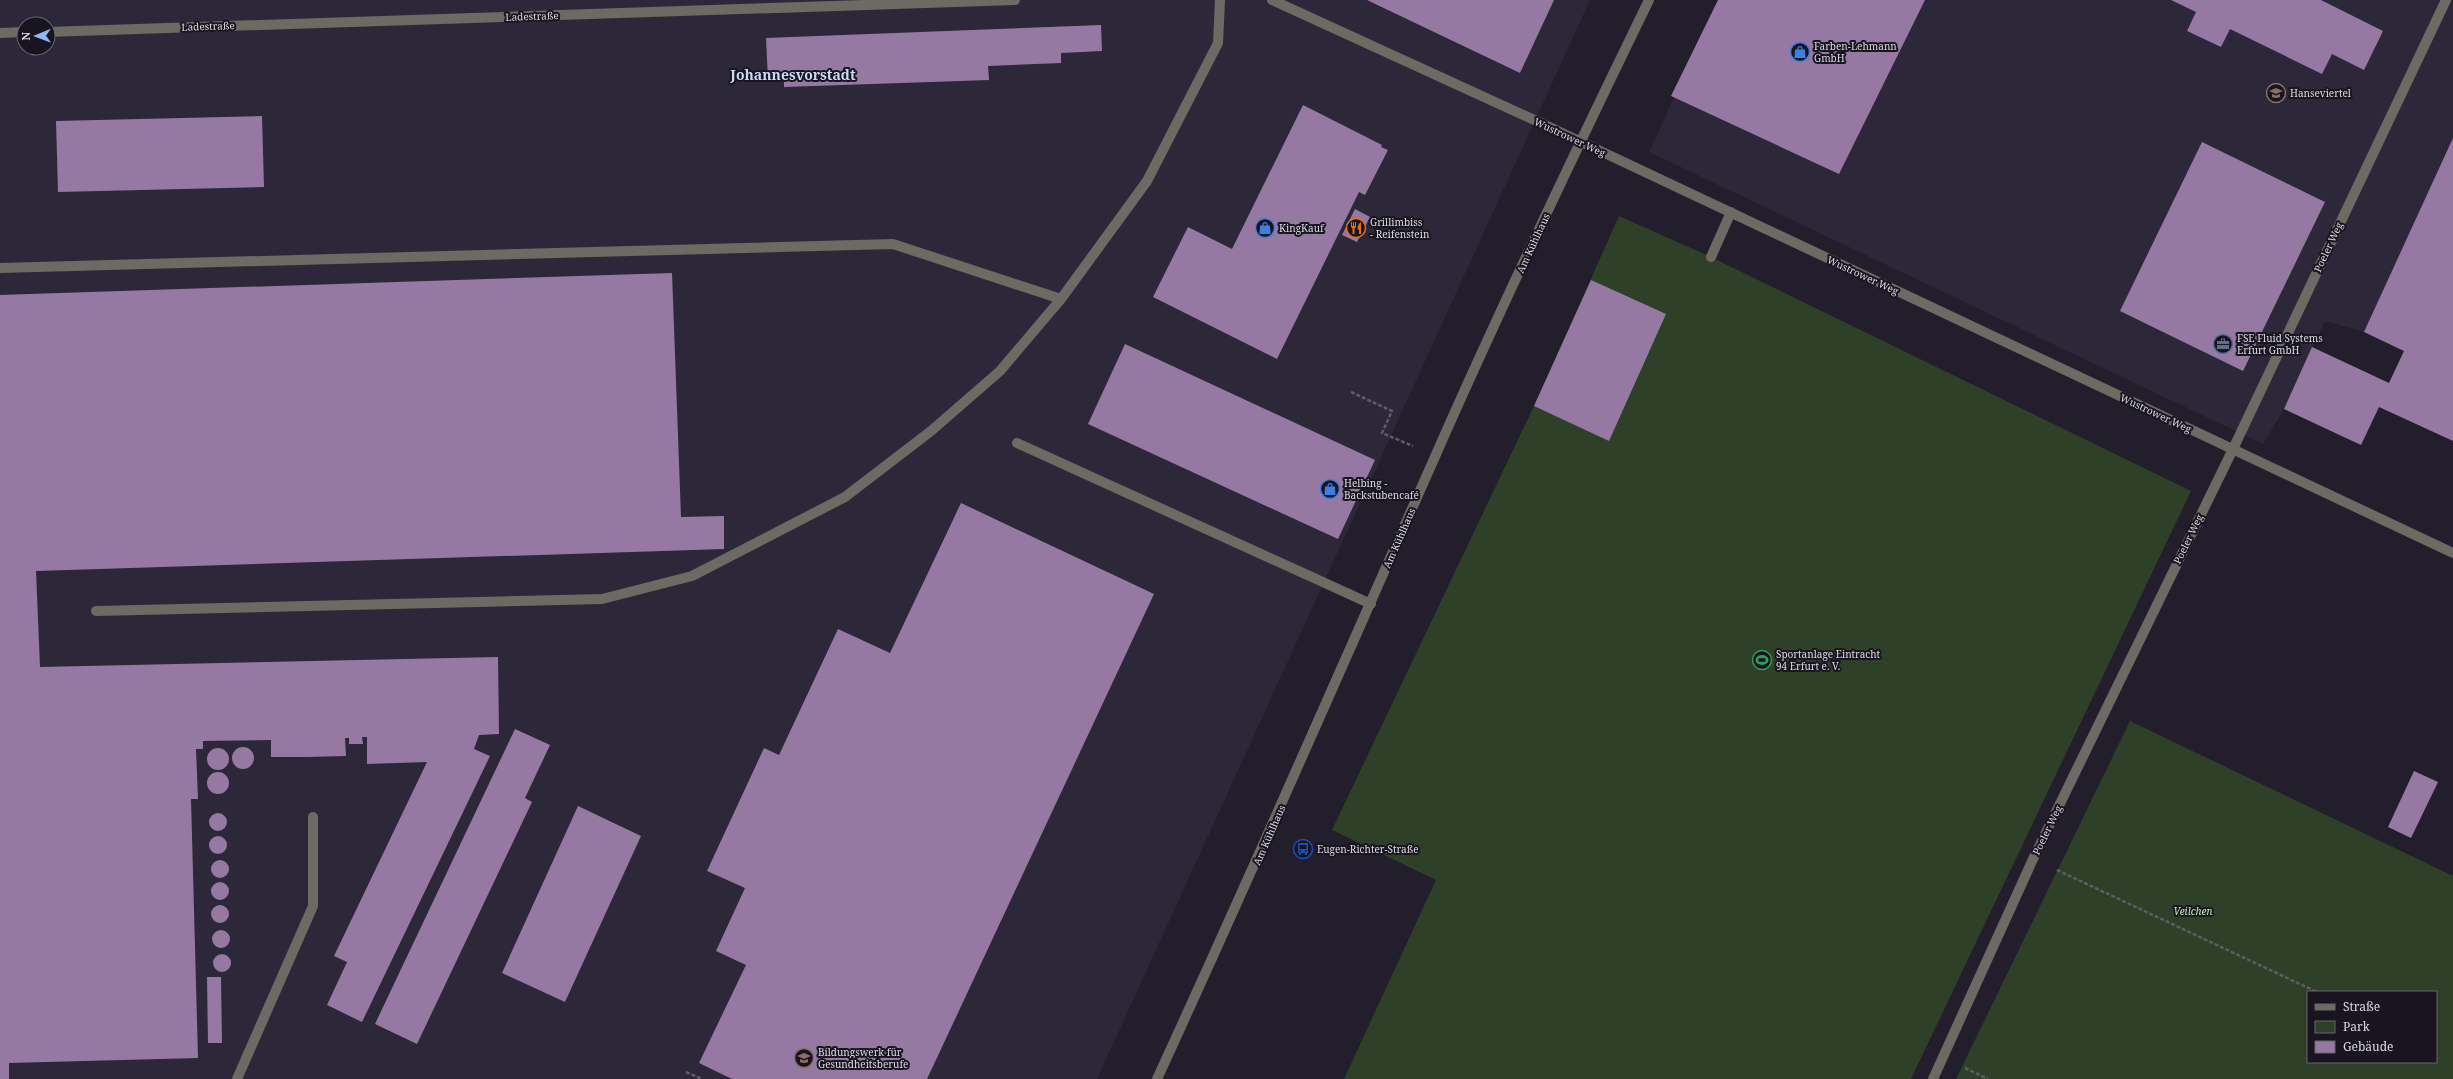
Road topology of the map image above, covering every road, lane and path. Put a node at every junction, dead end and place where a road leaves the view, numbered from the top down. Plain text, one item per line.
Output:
1 (1015, 0) edge
2 (1220, 0) edge
3 (1272, 0) edge
4 (1649, 0) edge
5 (2446, 0) edge
6 (16, 32) edge
7 (56, 32) edge
8 (0, 33) edge
9 (1580, 142) junction
10 (1731, 212) junction
11 (1711, 257) dead end
12 (0, 268) edge
13 (1061, 298) junction
14 (1351, 392) dead end
15 (1017, 443) dead end
16 (2233, 449) junction
17 (1435, 456) junction
18 (2453, 553) edge
19 (1371, 604) junction
20 (96, 611) dead end
21 (313, 817) dead end
22 (2033, 859) junction
23 (2315, 991) edge
24 (686, 1072) dead end
25 (237, 1079) edge
26 (702, 1079) edge
27 (1159, 1079) edge
28 (1933, 1079) edge

1 - 7 street, Ladestraße
2 - 13 street
3 - 9 street, Wustrower Weg
4 - 9 street, Am Kühlhaus
5 - 16 street, Poeler Weg
6 - 8 street
9 - 10 street, Wustrower Weg
9 - 17 street, Am Kühlhaus
10 - 11 street
10 - 16 street, Wustrower Weg
12 - 13 street
13 - 20 street
14 - 17 path
15 - 19 street
16 - 18 street, Wustrower Weg
16 - 22 street, Poeler Weg
17 - 19 street, Am Kühlhaus
19 - 27 street, Am Kühlhaus
21 - 25 street
22 - 23 path
22 - 28 street, Poeler Weg
24 - 26 path

